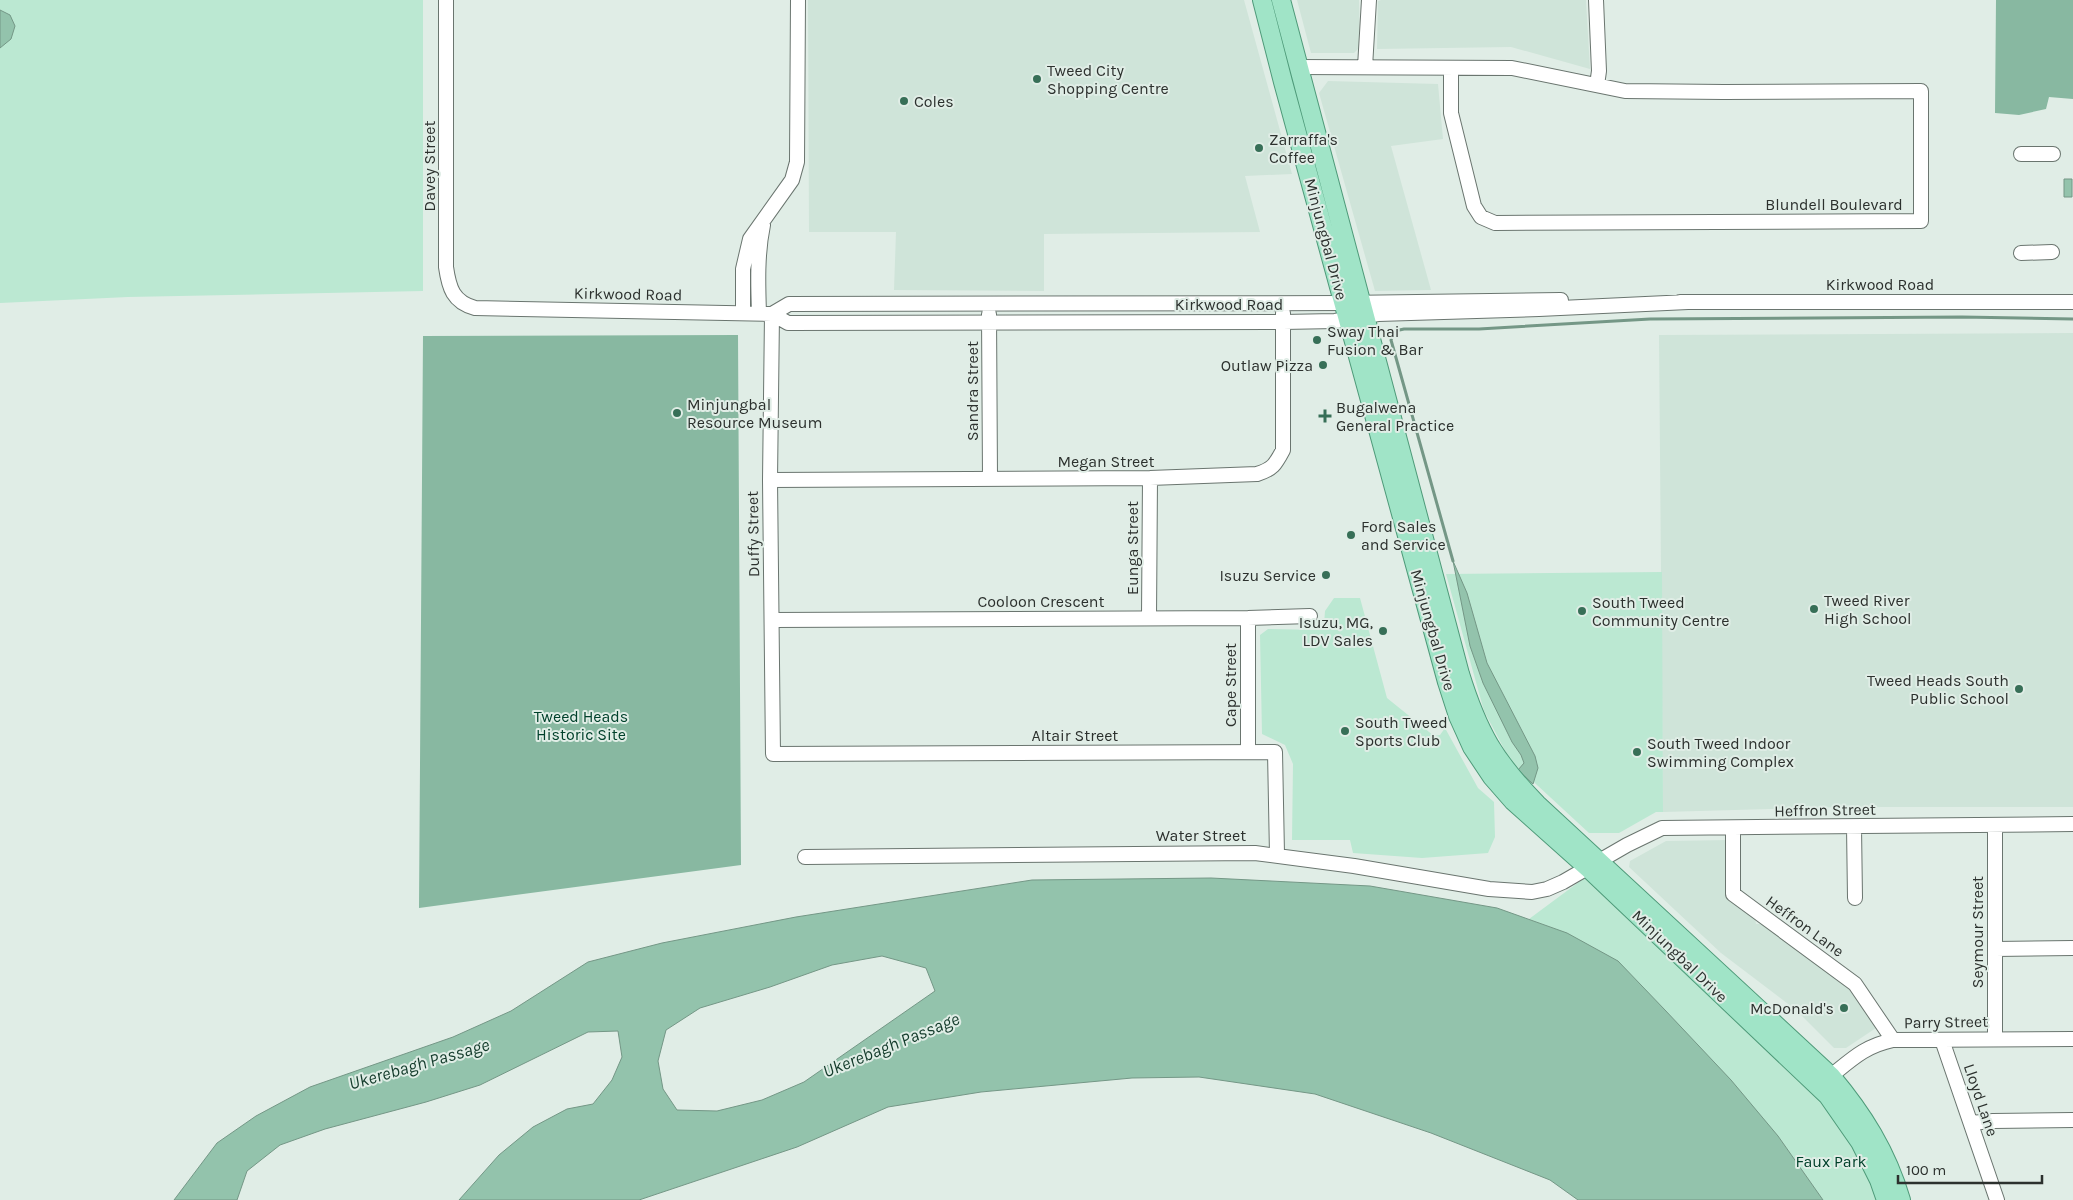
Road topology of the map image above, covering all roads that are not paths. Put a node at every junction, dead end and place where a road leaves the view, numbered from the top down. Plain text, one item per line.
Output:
1 (446, 0) edge
2 (798, 0) edge
3 (1262, 0) edge
4 (1280, 0) edge
5 (1369, 0) edge
6 (1596, 0) edge
7 (1279, 65) junction
8 (1298, 67) junction
9 (1365, 67) junction
10 (1451, 68) junction
11 (1596, 85) junction
12 (2021, 154) dead end
13 (2054, 154) dead end
14 (764, 222) junction
15 (2052, 252) dead end
16 (2022, 253) dead end
17 (2073, 302) edge
18 (989, 303) junction
19 (1283, 303) junction
20 (484, 310) joint
21 (1354, 310) junction
22 (743, 313) junction
23 (765, 313) junction
24 (989, 322) junction
25 (1283, 322) junction
26 (990, 478) junction
27 (1150, 478) junction
28 (770, 480) junction
29 (1310, 616) dead end
30 (1149, 618) junction
31 (1248, 618) junction
32 (772, 620) junction
33 (1248, 751) junction
34 (773, 754) joint
35 (2073, 824) edge
36 (1994, 825) junction
37 (1854, 827) junction
38 (1733, 828) junction
39 (1277, 854) junction
40 (805, 857) dead end
41 (1594, 865) junction
42 (1855, 898) dead end
43 (2073, 948) edge
44 (1995, 949) junction
45 (1994, 1039) junction
46 (2073, 1039) edge
47 (1893, 1040) junction
48 (1942, 1040) junction
49 (1831, 1076) junction
50 (2073, 1120) edge
51 (1971, 1123) junction
52 (1886, 1200) edge
53 (1901, 1200) edge
54 (1997, 1200) edge

1 - 20 street, Davey Street
2 - 14 street
3 - 7 main road, Minjungbal Drive
4 - 8 main road, Minjungbal Drive
5 - 9 street
6 - 11 street
7 - 8 main road
7 - 21 main road, Minjungbal Drive
8 - 9 street, Blundell Boulevard
8 - 21 main road, Minjungbal Drive
9 - 10 street, Blundell Boulevard
10 - 11 street, Blundell Boulevard
10 - 11 street, Blundell Boulevard
12 - 13 street
14 - 22 street
14 - 23 street, Duffy Street
15 - 16 street
17 - 21 street, Kirkwood Road
18 - 19 street, Kirkwood Road
18 - 23 street, Kirkwood Road
18 - 24 street, Sandra Street
19 - 21 street, Kirkwood Road
19 - 25 street, Megan Street
20 - 22 street, Kirkwood Road
21 - 25 street, Kirkwood Road
21 - 41 main road, Minjungbal Drive
22 - 23 street, Kirkwood Road
23 - 24 street, Kirkwood Road
23 - 28 street, Duffy Street
24 - 25 street, Kirkwood Road
24 - 26 street, Sandra Street
25 - 27 street, Megan Street
26 - 27 street, Megan Street
26 - 28 street, Megan Street
27 - 30 street, Eunga Street
28 - 32 street, Duffy Street
29 - 31 street, Cooloon Crescent
30 - 31 street, Cooloon Crescent
30 - 32 street, Cooloon Crescent
31 - 33 street, Cape Street
32 - 34 street, Duffy Street
33 - 34 street, Altair Street
33 - 39 street, Altair Street
35 - 36 street, Heffron Street
36 - 37 street, Heffron Street
36 - 44 street, Seymour Street
37 - 38 street, Heffron Street
37 - 42 street
38 - 41 street, Heffron Street
38 - 47 street, Heffron Lane
39 - 40 street, Water Street
39 - 41 street, Water Street
41 - 49 main road, Minjungbal Drive
41 - 52 main road, Minjungbal Drive
43 - 44 street
44 - 45 street, Seymour Street
45 - 46 street, Parry Street
45 - 48 street, Parry Street
47 - 48 street, Parry Street
47 - 49 street, Parry Street
48 - 51 street, Lloyd Lane
49 - 53 main road, Minjungbal Drive
50 - 51 street
51 - 54 street, Lloyd Lane

